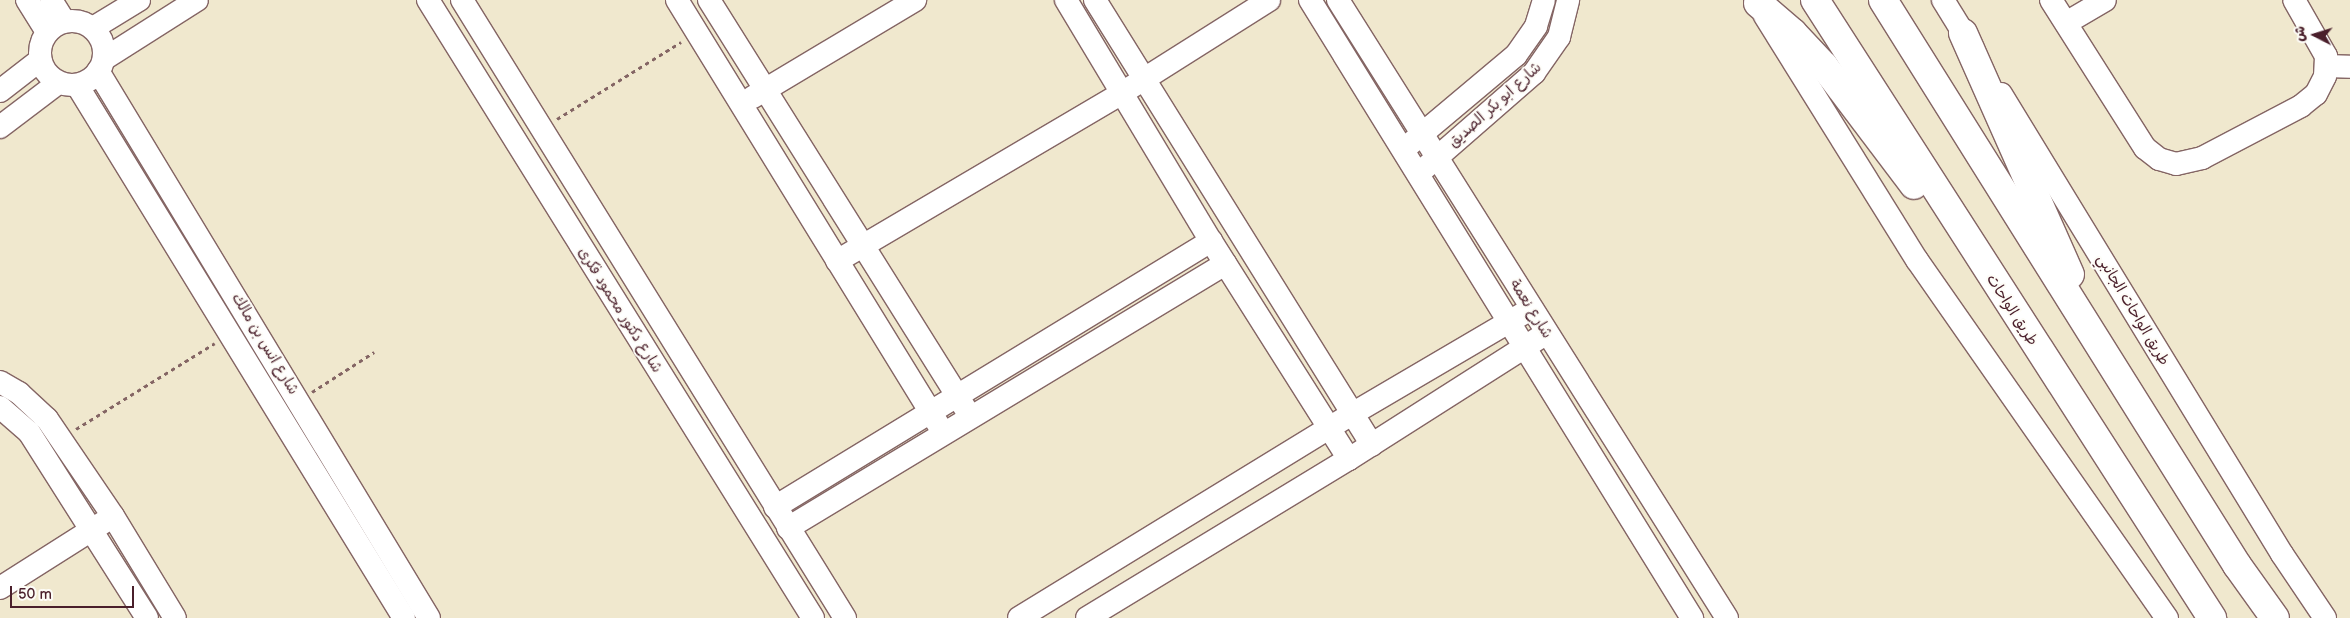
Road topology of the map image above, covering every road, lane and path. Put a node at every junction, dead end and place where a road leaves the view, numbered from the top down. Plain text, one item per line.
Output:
1 (27, 0) edge
2 (51, 0) edge
3 (139, 0) edge
4 (197, 0) edge
5 (428, 0) edge
6 (462, 0) edge
7 (677, 0) edge
8 (709, 0) edge
9 (915, 0) edge
10 (1066, 0) edge
11 (1095, 0) edge
12 (1269, 0) edge
13 (1310, 0) edge
14 (1338, 0) edge
15 (1544, 0) edge
16 (1568, 0) edge
17 (1815, 0) edge
18 (1882, 0) edge
19 (1943, 0) edge
20 (2051, 0) edge
21 (2105, 0) edge
22 (2294, 0) edge
23 (1756, 2) edge
24 (2066, 24) junction
25 (55, 26) junction
26 (92, 28) junction
27 (697, 33) junction
28 (1964, 33) junction
29 (40, 60) junction
30 (101, 65) junction
31 (2326, 66) junction
32 (2350, 67) edge
33 (1145, 79) junction
34 (68, 84) junction
35 (0, 90) edge
36 (765, 90) junction
37 (1122, 93) junction
38 (741, 105) junction
39 (0, 127) edge
40 (541, 128) junction
41 (1421, 135) junction
42 (1403, 150) junction
43 (1436, 159) junction
44 (1419, 174) junction
45 (1964, 236) junction
46 (1210, 242) junction
47 (862, 245) junction
48 (837, 261) junction
49 (1224, 264) junction
50 (1532, 310) junction
51 (1510, 320) junction
52 (660, 322) junction
53 (230, 333) junction
54 (1546, 334) junction
55 (637, 338) junction
56 (1526, 346) junction
57 (374, 352) dead end
58 (2110, 364) junction
59 (0, 382) edge
60 (957, 396) junction
61 (299, 400) junction
62 (0, 407) edge
63 (279, 413) junction
64 (930, 413) junction
65 (1352, 414) junction
66 (970, 418) junction
67 (1329, 428) junction
68 (943, 434) junction
69 (60, 438) junction
70 (1372, 445) junction
71 (1349, 459) junction
72 (775, 508) junction
73 (113, 516) junction
74 (788, 528) junction
75 (92, 530) junction
76 (0, 588) edge
77 (147, 618) edge
78 (176, 618) edge
79 (404, 618) edge
80 (429, 618) edge
81 (814, 618) edge
82 (845, 618) edge
83 (1019, 618) edge
84 (1086, 618) edge
85 (1692, 618) edge
86 (1727, 618) edge
87 (2167, 618) edge
88 (2212, 618) edge
89 (2275, 618) edge
90 (2325, 618) edge

1 - 25 street
2 - 25 street
3 - 26 street
4 - 30 street
5 - 55 street, شارع دكتور محمود فكرى
6 - 40 street, شارع دكتور محمود فكرى
7 - 27 street
8 - 36 street
9 - 36 street
10 - 37 street
11 - 33 street
12 - 33 street
13 - 42 street, شارع نعمة
14 - 41 street, شارع نعمة
15 - 41 street, شارع ابو بكر الصديق
16 - 43 street, شارع ابو بكر الصديق
17 - 45 highway, طريق الواحات
18 - 58 highway
19 - 28 street, طريق الواحات الجانبي
20 - 24 street
21 - 24 street
22 - 31 street
23 - 45 highway
23 - 87 street
24 - 31 street
25 - 26 street
25 - 29 street
26 - 30 street
27 - 38 street
27 - 40 path
28 - 58 highway
28 - 90 street, طريق الواحات الجانبي
29 - 34 street
29 - 35 street
30 - 34 street
30 - 61 street, شارع انس بن مالك
31 - 32 street
33 - 37 street
33 - 65 street
34 - 39 street
34 - 53 street, شارع انس بن مالك
36 - 38 street
36 - 47 street
37 - 46 street
37 - 47 street
38 - 48 street
40 - 52 street, شارع دكتور محمود فكرى
41 - 42 street, شارع ابو بكر الصديق
41 - 43 street, شارع نعمة
42 - 44 street, شارع نعمة
43 - 44 street, شارع ابو بكر الصديق
43 - 50 street, شارع نعمة
44 - 51 street, شارع نعمة
45 - 88 highway, طريق الواحات
46 - 49 street
46 - 60 street
47 - 48 street
47 - 60 street
48 - 64 street
49 - 66 street
49 - 67 street
50 - 51 street
50 - 54 street, شارع نعمة
51 - 56 street, شارع نعمة
51 - 65 street
52 - 55 street
52 - 72 street, شارع دكتور محمود فكرى
53 - 63 street, شارع انس بن مالك
53 - 69 path
54 - 56 street
54 - 86 street, شارع نعمة
55 - 81 street, شارع دكتور محمود فكرى
56 - 70 street
56 - 85 street, شارع نعمة
57 - 61 path
58 - 89 highway
59 - 69 street
60 - 64 street
60 - 66 street
61 - 63 street
61 - 80 street, شارع انس بن مالك
62 - 75 street
63 - 79 street, شارع انس بن مالك
64 - 68 street
64 - 72 street
65 - 67 street
65 - 70 street
66 - 68 street
67 - 71 street
67 - 83 street
68 - 74 street
69 - 73 street
70 - 71 street
71 - 84 street
72 - 74 street, شارع دكتور محمود فكرى
73 - 75 street
73 - 78 street
74 - 82 street, شارع دكتور محمود فكرى
75 - 76 street
75 - 77 street

